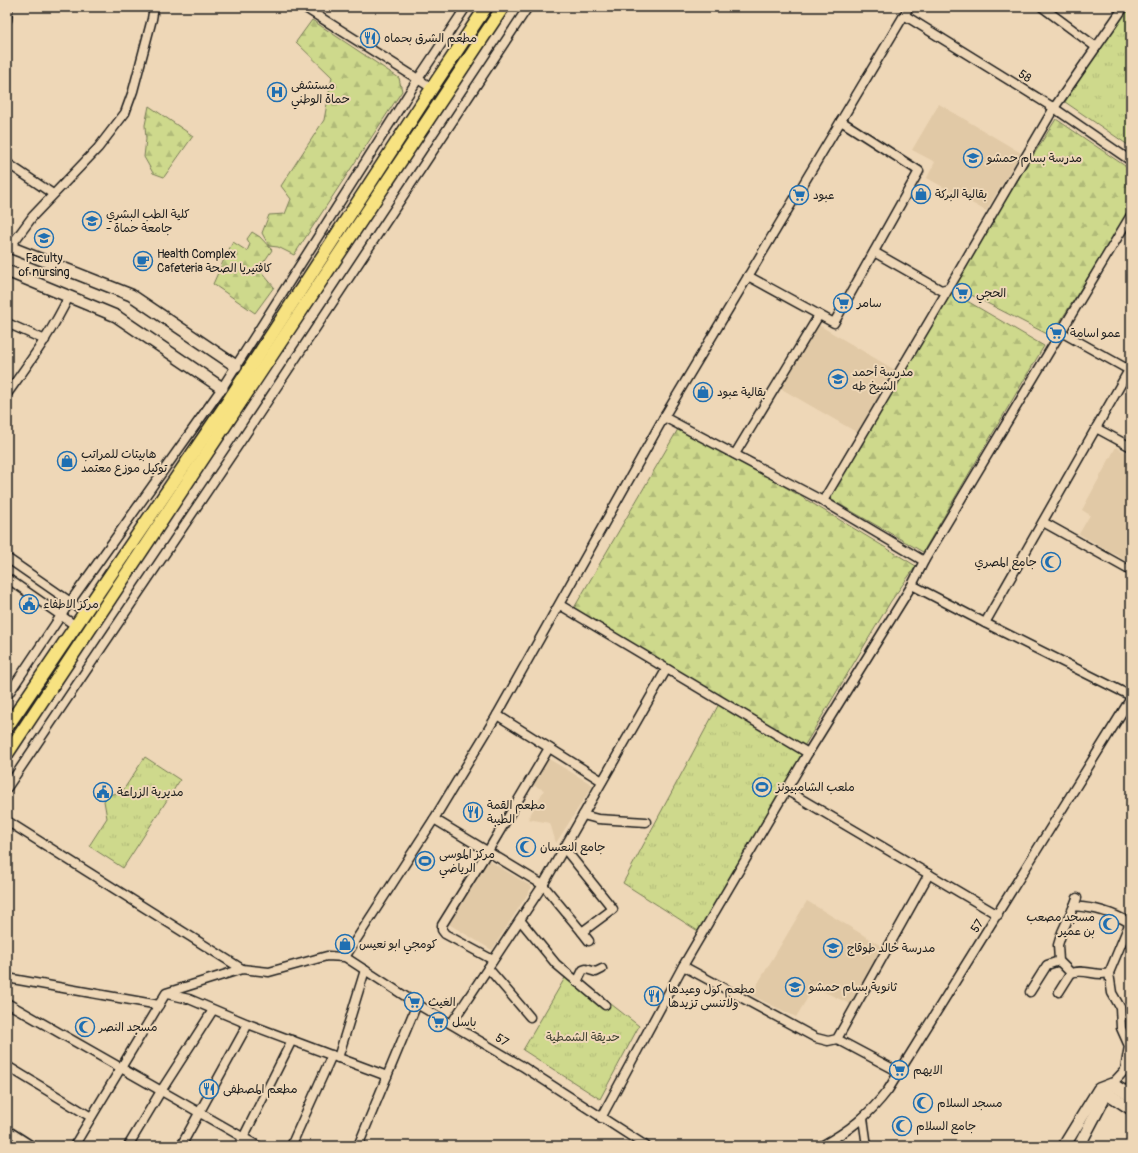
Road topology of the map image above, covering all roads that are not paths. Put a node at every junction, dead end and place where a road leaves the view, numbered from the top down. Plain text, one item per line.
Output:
1 (8, 7) edge
2 (154, 7) edge
3 (304, 7) edge
4 (466, 7) edge
5 (486, 7) edge
6 (502, 7) edge
7 (528, 7) edge
8 (909, 7) edge
9 (1042, 7) edge
10 (1124, 7) edge
11 (904, 15) junction
12 (7, 20) edge
13 (1096, 47) junction
14 (418, 79) junction
15 (432, 88) junction
16 (1054, 108) junction
17 (841, 121) junction
18 (1131, 161) edge
19 (7, 163) edge
20 (53, 194) junction
21 (1131, 215) edge
22 (8, 246) edge
23 (874, 252) junction
24 (7, 271) edge
25 (748, 276) junction
26 (949, 288) junction
27 (69, 296) junction
28 (819, 315) junction
29 (7, 323) edge
30 (1061, 332) junction
31 (45, 340) junction
32 (236, 366) junction
33 (1130, 371) edge
34 (222, 388) junction
35 (7, 394) edge
36 (664, 417) junction
37 (1096, 428) junction
38 (1131, 447) edge
39 (735, 454) junction
40 (822, 501) junction
41 (1043, 522) junction
42 (7, 558) edge
43 (924, 561) junction
44 (1131, 572) edge
45 (7, 578) edge
46 (912, 585) junction
47 (70, 602) junction
48 (560, 605) junction
49 (85, 612) junction
50 (61, 616) junction
51 (984, 623) junction
52 (76, 626) junction
53 (666, 670) junction
54 (7, 696) edge
55 (1131, 697) edge
56 (497, 715) junction
57 (7, 727) edge
58 (549, 748) junction
59 (7, 754) edge
60 (808, 754) junction
61 (602, 781) junction
62 (7, 788) edge
63 (786, 790) junction
64 (583, 815) junction
65 (434, 819) junction
66 (7, 820) edge
67 (646, 822) dead end
68 (564, 848) junction
69 (488, 851) junction
70 (930, 874) junction
71 (543, 885) junction
72 (1077, 898) dead end
73 (1074, 906) junction
74 (998, 915) junction
75 (520, 920) junction
76 (1130, 922) edge
77 (582, 932) junction
78 (589, 941) dead end
79 (345, 957) junction
80 (493, 960) junction
81 (1059, 961) junction
82 (683, 966) junction
83 (488, 968) junction
84 (602, 969) dead end
85 (242, 970) junction
86 (365, 970) junction
87 (1071, 973) junction
88 (1109, 973) junction
89 (7, 978) edge
90 (577, 982) junction
91 (1030, 992) dead end
92 (1059, 992) dead end
93 (166, 993) junction
94 (7, 1003) edge
95 (418, 1004) junction
96 (159, 1005) junction
97 (605, 1005) dead end
98 (213, 1010) junction
99 (530, 1017) dead end
100 (248, 1024) junction
101 (451, 1024) junction
102 (837, 1039) junction
103 (292, 1040) junction
104 (335, 1056) junction
105 (7, 1066) edge
106 (121, 1068) junction
107 (900, 1072) junction
108 (387, 1076) junction
109 (1109, 1088) junction
110 (161, 1091) junction
111 (1129, 1092) edge
112 (1131, 1109) edge
113 (200, 1113) junction
114 (92, 1117) junction
115 (601, 1118) junction
116 (863, 1118) junction
117 (7, 1130) edge
118 (244, 1138) junction
119 (32, 1146) edge
120 (74, 1146) edge
121 (128, 1146) edge
122 (181, 1146) edge
123 (239, 1146) edge
124 (258, 1146) edge
125 (291, 1146) edge
126 (358, 1146) edge
127 (646, 1146) edge
128 (821, 1146) edge
129 (868, 1146) edge
130 (1064, 1146) edge
131 (1080, 1146) edge

1 - 12 street
2 - 20 street
3 - 14 street
4 - 14 street
5 - 15 main road
6 - 59 main road
7 - 62 street
8 - 11 street
9 - 13 street
10 - 13 street
11 - 16 street, 58
11 - 17 street
13 - 16 street
14 - 15 street
14 - 32 street
15 - 49 main road
16 - 18 street, 58
16 - 26 street
17 - 23 street
17 - 25 street
19 - 20 street
20 - 22 street
21 - 30 street
22 - 32 main road
23 - 26 street
23 - 28 street
24 - 27 main road
25 - 28 street
25 - 36 street
26 - 40 street
27 - 31 street
27 - 34 main road
28 - 39 street
29 - 31 street
30 - 33 street
30 - 43 street
31 - 35 street
32 - 34 street
33 - 37 street
34 - 47 street
36 - 39 street
36 - 48 street
37 - 38 street
37 - 41 street
39 - 40 street
40 - 43 street
41 - 44 street
41 - 51 street
42 - 47 street
43 - 46 street
45 - 50 street
46 - 51 street
46 - 60 street
47 - 49 street
47 - 50 street
48 - 53 street
48 - 56 street
49 - 52 main road
50 - 52 street
50 - 54 street
51 - 55 street
52 - 57 main road
53 - 60 street
53 - 61 street
55 - 74 street, 57
56 - 58 street
56 - 65 street
58 - 61 street
58 - 69 street
60 - 63 street
61 - 64 street
63 - 70 street
63 - 82 street
64 - 67 street
64 - 68 street
65 - 69 street
65 - 79 street
66 - 85 street
68 - 71 street
68 - 77 street
69 - 71 street
69 - 80 street
70 - 74 street
70 - 102 street
71 - 75 street
71 - 77 street
72 - 73 street
73 - 76 street
73 - 81 street
74 - 107 street, 57
75 - 80 street
75 - 90 street
76 - 88 street
77 - 78 street
79 - 85 street
79 - 86 street, 57
80 - 83 street
81 - 87 street
81 - 91 street
82 - 102 street
82 - 115 street
83 - 99 street
83 - 101 street
84 - 90 street
85 - 93 street
86 - 95 street, 57
86 - 104 street
87 - 88 street
87 - 92 street
88 - 109 street
89 - 96 street
90 - 97 street
93 - 96 street
93 - 98 street
94 - 106 street
95 - 101 street, 57
95 - 108 street
96 - 106 street
98 - 100 street
98 - 110 street
100 - 103 street
100 - 113 street
101 - 115 street, 57
102 - 107 street
103 - 104 street
103 - 118 street
104 - 108 street
104 - 125 street
105 - 114 street
106 - 110 street
106 - 114 street
107 - 116 street, 57
108 - 126 street
109 - 111 main road
109 - 112 main road
109 - 130 main road
109 - 131 main road
110 - 113 street
110 - 121 street
113 - 118 street
113 - 122 street
114 - 120 street
115 - 127 street, 57
116 - 128 street, 57
116 - 129 street
117 - 119 street
118 - 123 street
118 - 124 street

